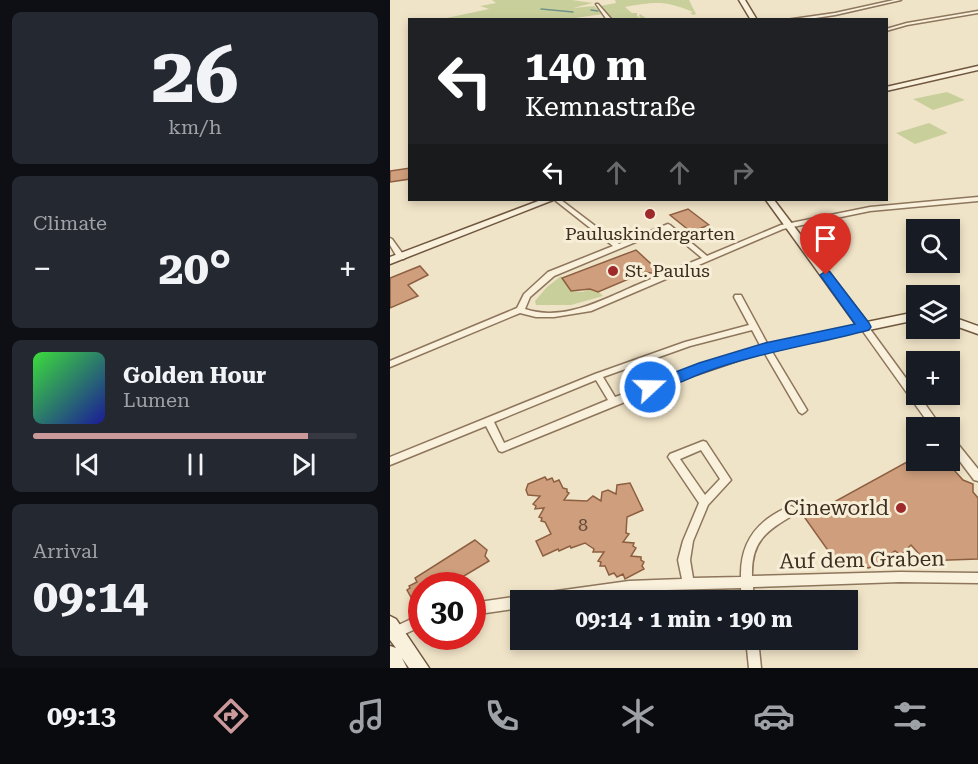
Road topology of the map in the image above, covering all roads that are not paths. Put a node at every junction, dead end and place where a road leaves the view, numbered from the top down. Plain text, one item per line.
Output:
1 (742, 0) edge
2 (899, 0) edge
3 (597, 5) dead end
4 (978, 12) edge
5 (835, 14) junction
6 (608, 18) edge
7 (753, 18) edge
8 (804, 18) edge
9 (842, 18) edge
10 (888, 29) edge
11 (978, 68) edge
12 (888, 89) edge
13 (978, 199) edge
14 (545, 201) edge
15 (559, 201) edge
16 (771, 201) edge
17 (789, 225) junction
18 (390, 240) edge
19 (617, 246) junction
20 (401, 257) junction
21 (707, 259) junction
22 (390, 261) edge
23 (738, 297) dead end
24 (520, 310) junction
25 (906, 318) edge
26 (960, 324) edge
27 (754, 327) junction
28 (864, 327) junction
29 (978, 330) edge
30 (765, 348) junction
31 (390, 364) edge
32 (598, 376) junction
33 (613, 401) junction
34 (802, 410) dead end
35 (930, 417) edge
36 (489, 422) junction
37 (960, 454) edge
38 (390, 461) edge
39 (978, 477) edge
40 (704, 502) junction
41 (791, 511) dead end
42 (978, 578) edge
43 (747, 583) junction
44 (689, 585) junction
45 (602, 590) edge
46 (747, 590) edge
47 (510, 603) edge
48 (486, 607) edge
49 (408, 624) edge
50 (393, 628) edge
51 (753, 650) edge
52 (390, 655) edge
53 (398, 668) edge
54 (420, 668) edge
55 (755, 668) edge

1 - 7 main road
2 - 5 street
3 - 6 street
4 - 10 street
5 - 8 street
5 - 9 street
11 - 12 main road
13 - 17 street
14 - 20 main road
15 - 19 street
16 - 17 main road
17 - 21 street
17 - 28 main road
18 - 20 street
19 - 21 street
19 - 24 street
20 - 22 main road
21 - 24 street
23 - 27 street
24 - 31 street
25 - 28 main road
26 - 29 main road
27 - 30 street
27 - 32 street
28 - 30 street
28 - 35 street
30 - 33 street
30 - 34 street
32 - 33 street
32 - 36 street
33 - 36 street
36 - 38 street
37 - 39 street
40 - 40 street
40 - 44 street
41 - 43 street, Auf dem Graben
42 - 43 street, Auf dem Graben
43 - 44 street, Auf dem Graben
43 - 46 street, Auf dem Graben
44 - 45 street, Auf dem Graben
47 - 48 street
49 - 50 street
50 - 54 main road
51 - 55 street
52 - 53 main road

